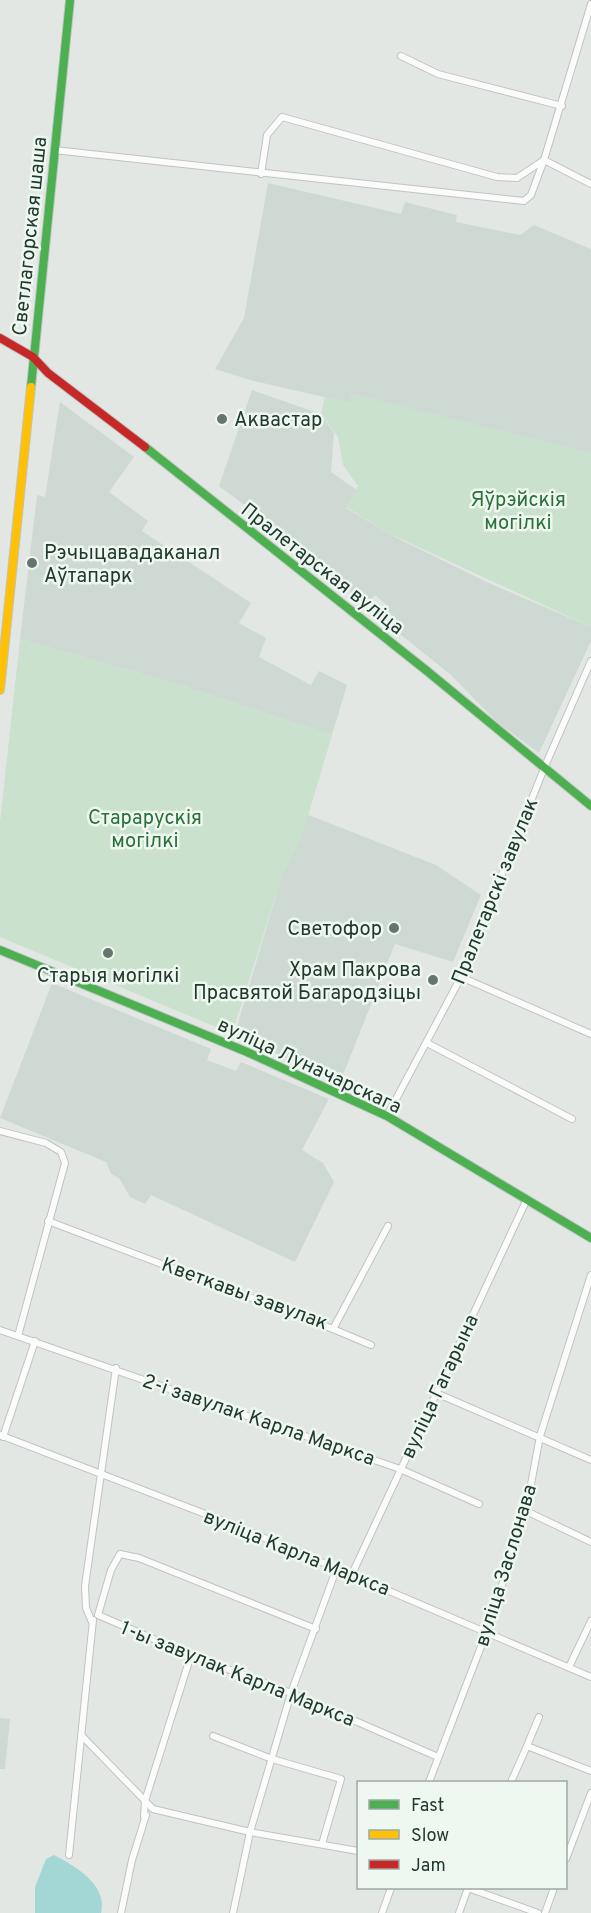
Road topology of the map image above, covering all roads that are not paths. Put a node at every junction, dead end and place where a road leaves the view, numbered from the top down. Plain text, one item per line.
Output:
1 (70, 0) edge
2 (591, 4) edge
3 (401, 56) dead end
4 (562, 106) junction
5 (54, 150) junction
6 (544, 160) junction
7 (261, 174) junction
8 (591, 184) edge
9 (0, 338) edge
10 (33, 357) junction
11 (591, 661) edge
12 (589, 669) edge
13 (0, 690) edge
14 (545, 766) junction
15 (591, 806) edge
16 (0, 950) edge
17 (461, 977) junction
18 (591, 1034) edge
19 (427, 1043) junction
20 (387, 1116) junction
21 (572, 1119) dead end
22 (0, 1131) edge
23 (527, 1199) junction
24 (48, 1221) junction
25 (388, 1226) dead end
26 (591, 1238) edge
27 (591, 1275) edge
28 (0, 1329) edge
29 (333, 1329) junction
30 (18, 1335) junction
31 (35, 1341) junction
32 (371, 1345) dead end
33 (116, 1368) junction
34 (436, 1393) junction
35 (2, 1436) edge
36 (540, 1436) junction
37 (591, 1460) edge
38 (400, 1469) junction
39 (99, 1473) junction
40 (479, 1504) dead end
41 (525, 1511) junction
42 (591, 1542) edge
43 (336, 1570) junction
44 (352, 1574) junction
45 (98, 1615) junction
46 (591, 1621) edge
47 (92, 1622) junction
48 (316, 1629) junction
49 (487, 1631) junction
50 (191, 1655) junction
51 (569, 1667) junction
52 (591, 1677) edge
53 (291, 1693) junction
54 (539, 1717) dead end
55 (82, 1736) junction
56 (213, 1736) dead end
57 (527, 1746) junction
58 (438, 1757) junction
59 (272, 1759) junction
60 (591, 1771) edge
61 (429, 1781) edge
62 (511, 1781) edge
63 (591, 1793) edge
64 (145, 1801) junction
65 (153, 1809) junction
66 (144, 1816) junction
67 (250, 1832) junction
68 (322, 1844) junction
69 (357, 1851) edge
70 (69, 1855) dead end
71 (567, 1856) edge
72 (390, 1889) edge
73 (467, 1889) edge
74 (473, 1889) edge
75 (554, 1889) edge
76 (121, 1913) edge
77 (232, 1913) edge
78 (382, 1913) edge
79 (459, 1913) edge
80 (538, 1913) edge
81 (545, 1913) edge

1 - 5 street, Светлагорская шаша
2 - 4 street
3 - 4 street
4 - 6 street
5 - 7 street
5 - 10 street, Светлагорская шаша
6 - 7 street
6 - 7 street
6 - 8 street
9 - 10 street, Пралетарская вуліца
10 - 13 street, Светлагорская шаша
10 - 14 street, Пралетарская вуліца
11 - 12 street, Пралетарскі завулак
12 - 14 street, Пралетарскі завулак
14 - 15 street, Пралетарская вуліца
14 - 17 street, Пралетарскі завулак
16 - 20 street, вуліца Луначарскага
17 - 18 street
17 - 19 street, Пралетарскі завулак
19 - 20 street, Пралетарскі завулак
19 - 21 street
20 - 23 street, вуліца Луначарскага
22 - 24 street
23 - 26 street, вуліца Луначарскага
23 - 34 street, вуліца Гагарына
24 - 29 street, Кветкавы завулак
24 - 30 street
25 - 29 street, Кветкавы завулак
27 - 36 street, вуліца Заслонава
28 - 30 street, 2-і завулак Карла Маркса
29 - 32 street
30 - 31 street, 2-і завулак Карла Маркса
31 - 33 street, 2-і завулак Карла Маркса
31 - 35 street
33 - 38 street, 2-і завулак Карла Маркса
33 - 39 street
34 - 36 street
34 - 38 street, вуліца Гагарына
35 - 39 street, вуліца Карла Маркса
36 - 37 street
36 - 41 street, вуліца Заслонава
38 - 40 street, 2-і завулак Карла Маркса
38 - 44 street, вуліца Гагарына
39 - 43 street, вуліца Карла Маркса
39 - 47 street
41 - 42 street
41 - 49 street, вуліца Заслонава
43 - 44 street, вуліца Карла Маркса
43 - 48 street
44 - 49 street, вуліца Карла Маркса
45 - 47 street
45 - 48 street, 1-ы завулак Карла Маркса
45 - 50 street, 1-ы завулак Карла Маркса
46 - 51 street
47 - 55 street
48 - 53 street
49 - 51 street, вуліца Карла Маркса
49 - 58 street, вуліца Заслонава
50 - 53 street, 1-ы завулак Карла Маркса
50 - 64 street
51 - 52 street, вуліца Карла Маркса
53 - 58 street, 1-ы завулак Карла Маркса
53 - 59 street
54 - 57 street
55 - 64 street
55 - 70 street
56 - 59 street
57 - 60 street
57 - 62 street
58 - 61 street, вуліца Заслонава
59 - 67 street
59 - 68 street
63 - 71 street
64 - 65 street
64 - 66 street
65 - 66 street
65 - 67 street
66 - 76 street
67 - 68 street
67 - 77 street
68 - 69 street
72 - 78 street
73 - 79 street
74 - 80 street
75 - 81 street

